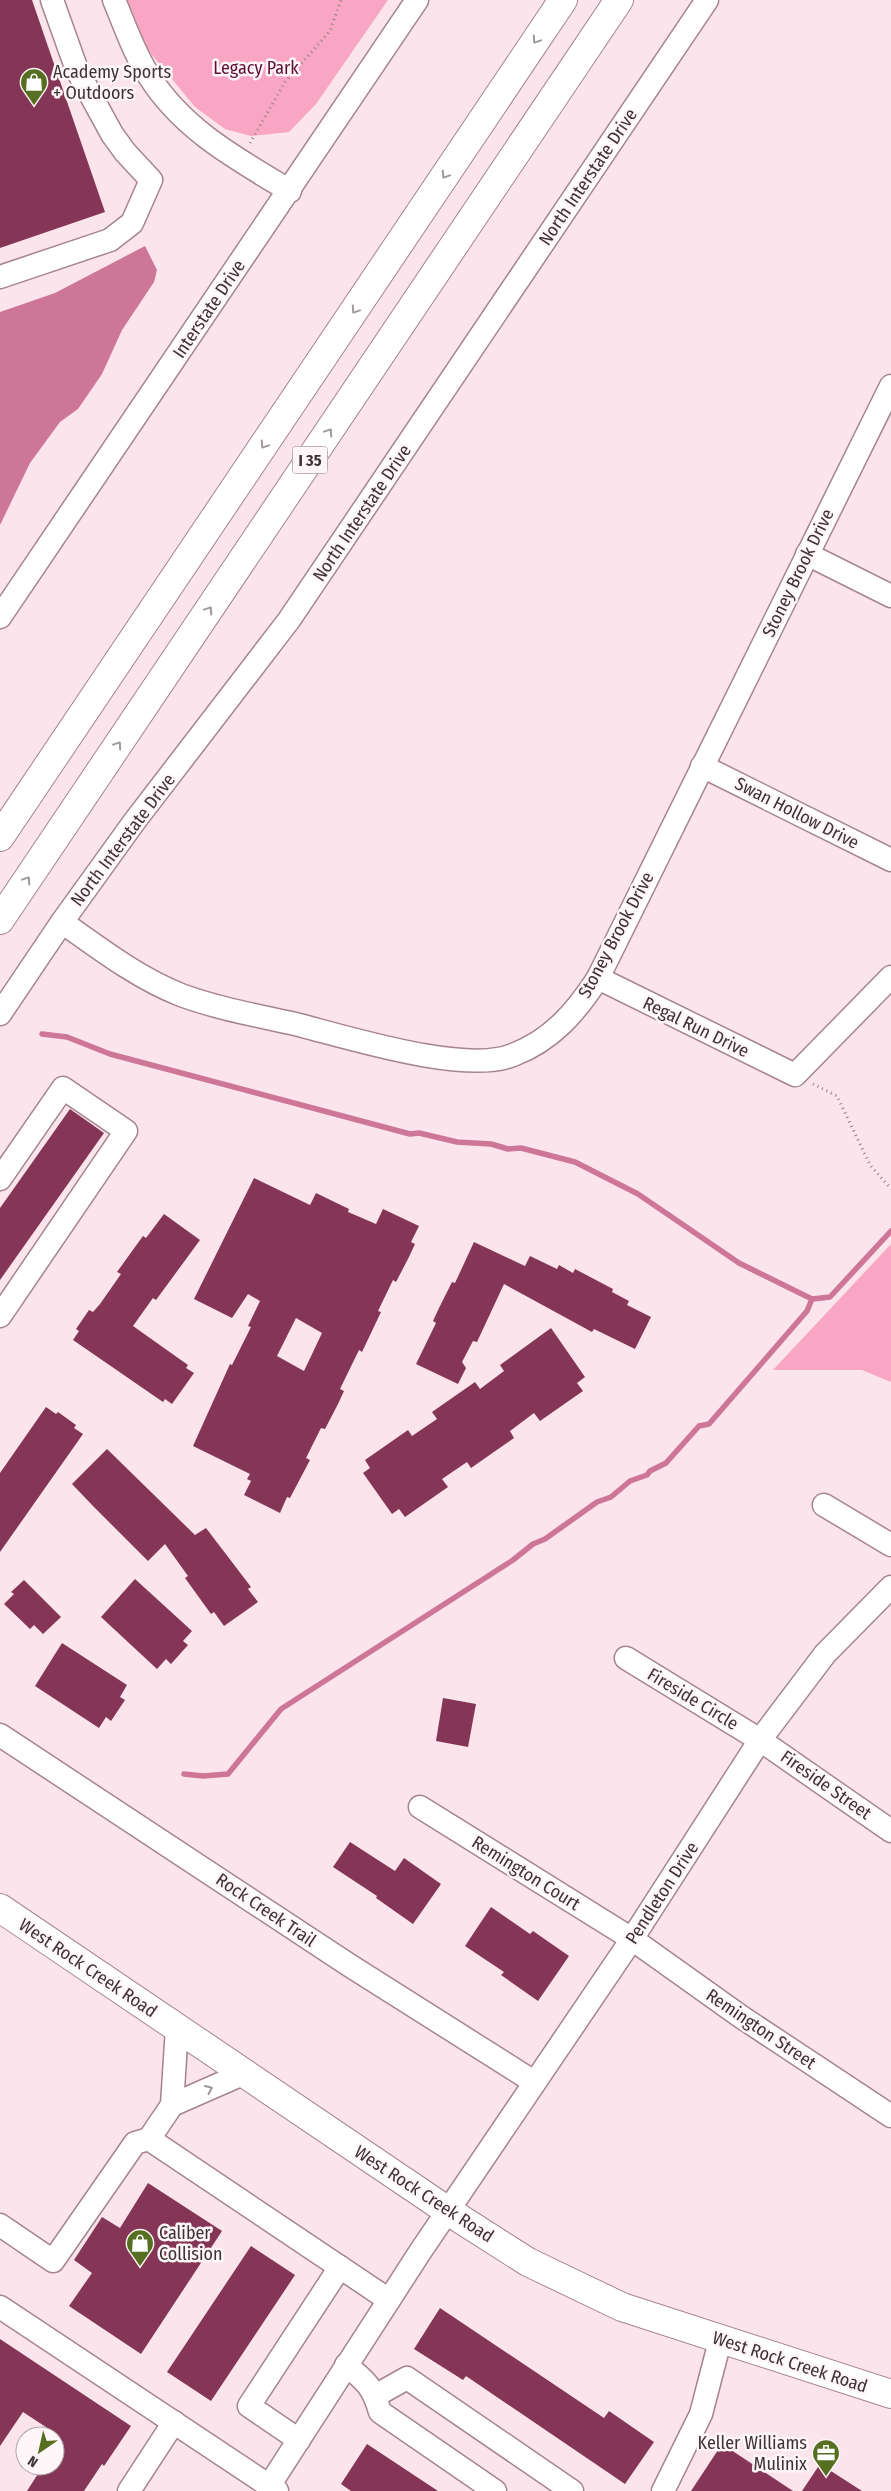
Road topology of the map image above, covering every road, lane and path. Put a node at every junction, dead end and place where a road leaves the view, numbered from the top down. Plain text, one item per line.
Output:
1 (52, 0) edge
2 (114, 0) edge
3 (341, 0) edge
4 (417, 0) edge
5 (563, 0) edge
6 (619, 0) edge
7 (707, 0) edge
8 (240, 161) junction
9 (290, 190) junction
10 (0, 277) edge
11 (891, 386) edge
12 (807, 554) junction
13 (891, 596) edge
14 (0, 617) edge
15 (702, 766) junction
16 (0, 837) edge
17 (891, 860) edge
18 (0, 920) edge
19 (62, 922) junction
20 (891, 977) edge
21 (598, 978) junction
22 (0, 1014) edge
23 (795, 1075) junction
24 (0, 1179) edge
25 (891, 1189) edge
26 (0, 1316) edge
27 (824, 1506) dead end
28 (891, 1545) edge
29 (891, 1587) edge
30 (626, 1658) dead end
31 (0, 1735) edge
32 (760, 1740) junction
33 (420, 1807) dead end
34 (891, 1831) edge
35 (0, 1908) edge
36 (632, 1939) junction
37 (177, 2027) junction
38 (245, 2073) junction
39 (534, 2082) junction
40 (172, 2105) junction
41 (891, 2116) edge
42 (150, 2139) junction
43 (448, 2211) junction
44 (0, 2225) edge
45 (340, 2267) junction
46 (389, 2300) junction
47 (0, 2308) edge
48 (720, 2341) junction
49 (346, 2365) junction
50 (891, 2394) edge
51 (375, 2396) junction
52 (174, 2422) junction
53 (299, 2440) junction
54 (273, 2488) edge
55 (130, 2491) edge
56 (495, 2491) edge
57 (572, 2491) edge
58 (663, 2491) edge

1 - 10 street
2 - 8 street
3 - 8 path
4 - 9 street, Interstate Drive
5 -> 16 main road, I 35
18 -> 6 main road, I 35
7 - 19 street, North Interstate Drive
8 - 9 street
9 - 14 street, Interstate Drive
11 - 12 street, Stoney Brook Drive
12 - 13 street
12 - 15 street, Stoney Brook Drive
15 - 17 street, Swan Hollow Drive
15 - 21 street, Stoney Brook Drive
19 - 21 street, Stoney Brook Drive
19 - 22 street, North Interstate Drive
20 - 23 street
21 - 23 street, Regal Run Drive
23 - 25 path
24 - 26 street
27 - 28 street
29 - 32 street, Pendleton Drive
30 - 32 street, Fireside Circle
31 - 39 street, Rock Creek Trail
32 - 34 street, Fireside Street
32 - 36 street, Pendleton Drive
33 - 36 street, Remington Court
35 - 37 main road, West Rock Creek Road
36 - 39 street, Pendleton Drive
36 - 41 street, Remington Street
37 - 38 main road, West Rock Creek Road
37 - 40 street
40 -> 38 street
38 - 43 main road, West Rock Creek Road
39 - 43 street, Pendleton Drive
40 - 42 street
42 - 44 street
42 - 45 street
43 - 46 street, Pendleton Drive
43 - 48 main road, West Rock Creek Road
45 - 46 street
45 - 53 street
46 - 49 street, Pendleton Drive
47 - 52 street
48 - 50 main road, West Rock Creek Road
48 - 58 street
49 - 51 street
49 - 53 street, Pendleton Drive
51 - 56 street
51 - 57 street
52 - 54 street
52 - 55 street
53 - 54 street, Pendleton Drive

